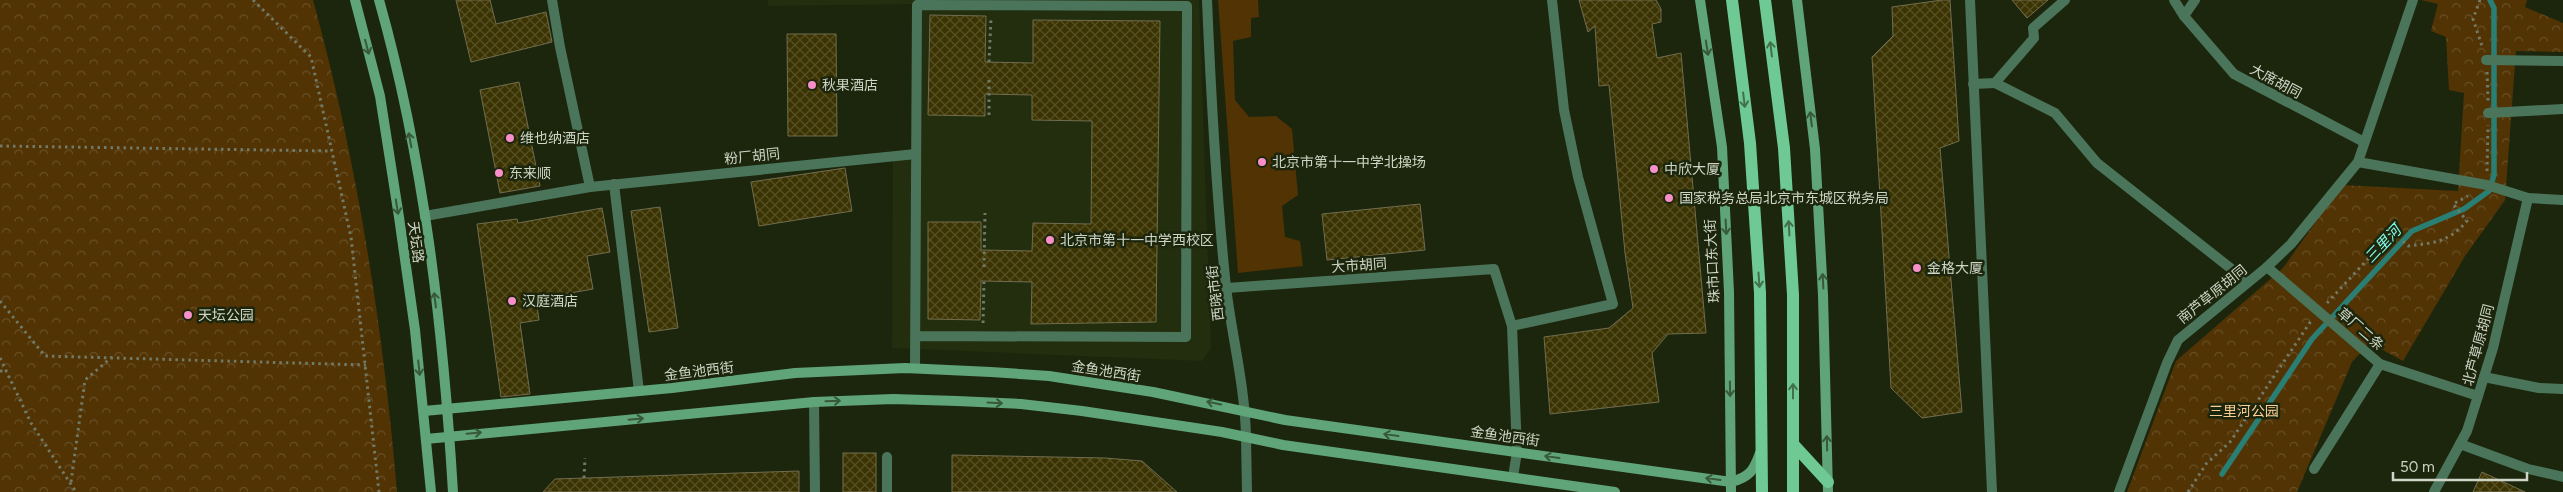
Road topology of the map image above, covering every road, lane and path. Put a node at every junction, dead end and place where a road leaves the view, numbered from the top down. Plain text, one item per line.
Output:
1 (253, 0) edge
2 (355, 0) edge
3 (379, 0) edge
4 (552, 0) edge
5 (1207, 0) edge
6 (1552, 0) edge
7 (1700, 0) edge
8 (1732, 0) edge
9 (1765, 0) edge
10 (1797, 0) edge
11 (1970, 0) edge
12 (2064, 0) edge
13 (2174, 0) edge
14 (2195, 0) edge
15 (2413, 0) edge
16 (2480, 0) edge
17 (991, 5) junction
18 (2184, 16) junction
19 (2486, 60) junction
20 (2563, 60) edge
21 (990, 62) dead end
22 (989, 76) dead end
23 (1995, 82) junction
24 (1973, 84) junction
25 (2563, 110) edge
26 (2489, 113) junction
27 (988, 115) dead end
28 (2364, 142) junction
29 (0, 146) edge
30 (332, 151) junction
31 (916, 154) junction
32 (2358, 162) junction
33 (614, 184) junction
34 (2487, 185) junction
35 (590, 187) junction
36 (2528, 198) junction
37 (2563, 200) edge
38 (2453, 204) dead end
39 (985, 213) dead end
40 (425, 216) junction
41 (984, 267) dead end
42 (2267, 267) junction
43 (984, 282) dead end
44 (2248, 282) junction
45 (1227, 288) junction
46 (0, 301) edge
47 (2319, 311) junction
48 (1512, 326) junction
49 (916, 336) junction
50 (983, 337) junction
51 (113, 356) junction
52 (0, 358) edge
53 (366, 364) junction
54 (2380, 364) junction
55 (915, 368) junction
56 (0, 371) edge
57 (7, 371) junction
58 (2484, 377) junction
59 (2563, 389) edge
60 (639, 391) junction
61 (2478, 396) junction
62 (814, 402) junction
63 (448, 408) junction
64 (1246, 410) junction
65 (424, 411) junction
66 (450, 436) junction
67 (1246, 437) junction
68 (426, 439) junction
69 (1793, 444) junction
70 (2460, 444) junction
71 (1762, 450) junction
72 (1517, 452) junction
73 (584, 458) dead end
74 (888, 458) dead end
75 (2314, 469) dead end
76 (1514, 477) junction
77 (2563, 477) edge
78 (584, 478) dead end
79 (71, 483) junction
80 (1731, 487) edge
81 (1828, 487) edge
82 (76, 492) edge
83 (379, 492) edge
84 (431, 492) edge
85 (453, 492) edge
86 (815, 492) edge
87 (888, 492) edge
88 (1247, 492) edge
89 (1615, 492) edge
90 (1762, 492) edge
91 (1793, 492) edge
92 (1992, 492) edge
93 (2119, 492) edge
94 (2188, 492) edge
95 (2434, 492) edge

1 - 30 path
2 -> 65 street, 天坛路
40 -> 3 street, 天坛路
4 - 35 street
5 - 45 street, 西晓市街
6 - 48 street
7 -> 80 street, 珠市口东大街
8 -> 71 main road
69 -> 9 main road
81 -> 10 street
11 - 24 street
12 - 23 street
13 - 18 street, 大席胡同
14 - 18 street
15 - 28 street, 南芦草原胡同
16 - 19 path
17 - 21 path
17 - 31 street
17 - 50 street
18 - 28 street, 大席胡同
19 - 20 street
19 - 26 path
22 - 27 path
23 - 24 street
23 - 44 street
24 - 92 street
25 - 26 street
26 - 34 path
28 - 32 street, 南芦草原胡同
29 - 30 path
30 - 53 path
31 - 33 street, 粉厂胡同
31 - 49 street
32 - 34 street
32 - 42 street, 南芦草原胡同
33 - 35 street, 粉厂胡同
33 - 60 street
34 - 36 street
35 - 40 street, 粉厂胡同
36 - 37 street
36 - 58 street, 北芦草原胡同
38 - 47 path
39 - 41 path
63 -> 40 street, 天坛路
42 - 44 street, 南芦草原胡同
42 - 47 street, 草厂二条
43 - 50 path
44 - 93 street, 南芦草原胡同
45 - 48 street, 大市胡同
45 - 64 street, 西晓市街
46 - 51 path
47 - 54 street, 草厂二条
47 - 94 path
48 - 72 street
49 - 50 street
49 - 55 street
51 - 53 path
51 - 79 path
52 - 57 path
53 - 83 path
54 - 61 street, 草厂二条
54 - 75 street
55 - 60 street, 金鱼池西街
64 -> 55 street, 金鱼池西街
56 - 57 path
57 - 79 path
58 - 59 street
58 - 61 street, 北芦草原胡同
60 - 63 street, 金鱼池西街
61 - 70 street, 北芦草原胡同
66 -> 62 street
62 -> 67 street
62 - 86 street
63 - 65 street, 金鱼池西街
63 - 66 street, 天坛路
64 - 67 street, 西晓市街
72 -> 64 street, 金鱼池西街
65 - 68 street, 天坛路
66 - 68 street
66 - 85 street, 天坛路
67 - 76 street
67 - 88 street, 西晓市街
68 - 84 street, 天坛路
69 - 81 main road
69 - 91 main road
70 - 77 street
70 - 95 street, 北芦草原胡同
71 - 80 street
71 - 90 main road
72 - 76 street
80 -> 72 street, 金鱼池西街
73 - 78 path
74 - 87 street
76 - 89 street
79 - 82 path

